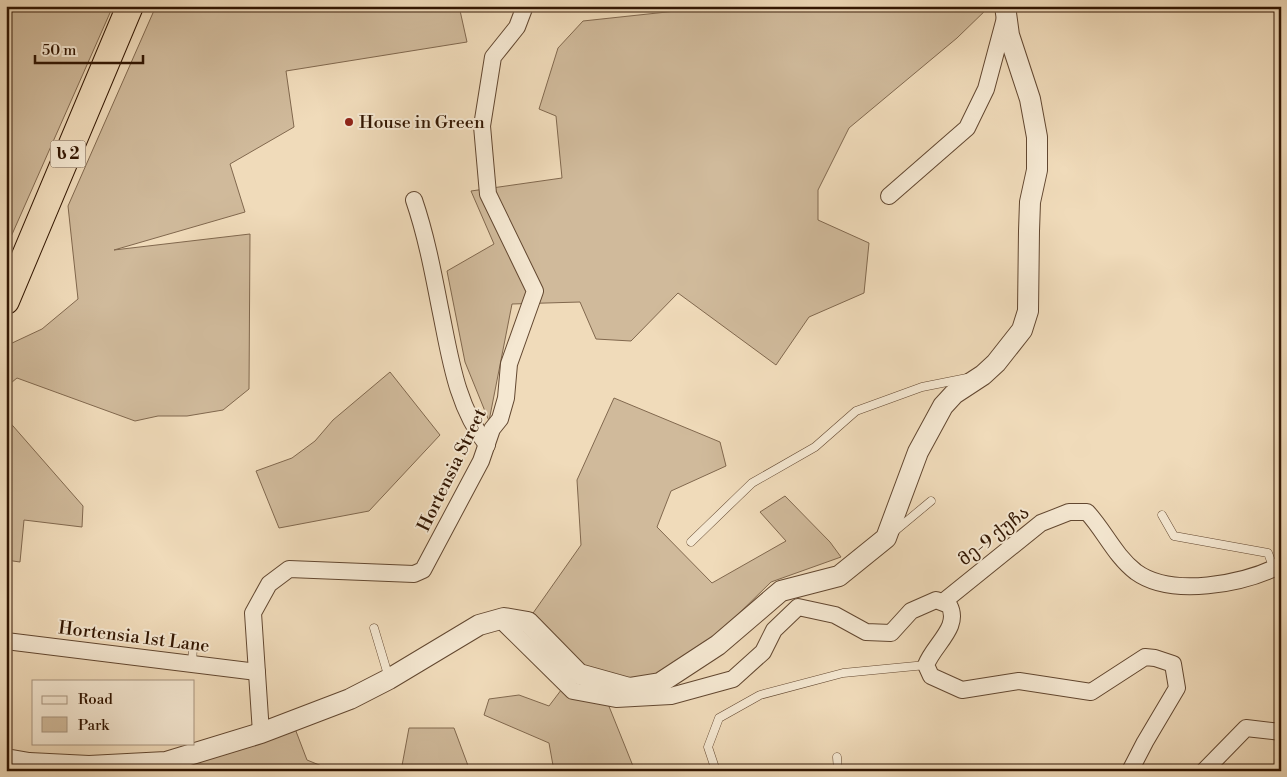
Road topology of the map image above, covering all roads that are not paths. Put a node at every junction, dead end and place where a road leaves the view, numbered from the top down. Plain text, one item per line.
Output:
1 (130, 6) edge
2 (525, 6) edge
3 (1006, 9) edge
4 (889, 196) dead end
5 (414, 200) dead end
6 (6, 301) edge
7 (983, 375) junction
8 (487, 445) junction
9 (931, 501) dead end
10 (1162, 515) dead end
11 (886, 538) junction
12 (691, 542) dead end
13 (1277, 567) edge
14 (943, 602) junction
15 (504, 618) junction
16 (374, 628) dead end
17 (6, 641) edge
18 (193, 647) dead end
19 (192, 664) junction
20 (926, 665) junction
21 (257, 672) junction
22 (389, 679) junction
23 (261, 732) junction
24 (1281, 732) edge
25 (837, 757) dead end
26 (6, 759) edge
27 (716, 771) edge
28 (838, 771) edge
29 (1130, 771) edge
30 (1204, 771) edge

1 - 6 highway, ს 2
2 - 8 street, Hortensia Street
3 - 4 street
3 - 7 street
5 - 8 street
7 - 11 street
7 - 12 lane
8 - 21 street, Hortensia Street
9 - 11 lane
10 - 13 lane
11 - 15 street
13 - 14 street, მე-9 ქუჩა
14 - 15 street
14 - 20 street
15 - 22 street
16 - 22 lane
17 - 19 street, Hortensia 1st Lane
18 - 19 lane
19 - 21 street, Hortensia 1st Lane
20 - 27 lane
20 - 29 street
21 - 23 street, Hortensia Street
22 - 23 street
23 - 26 street
24 - 30 street
25 - 28 lane

